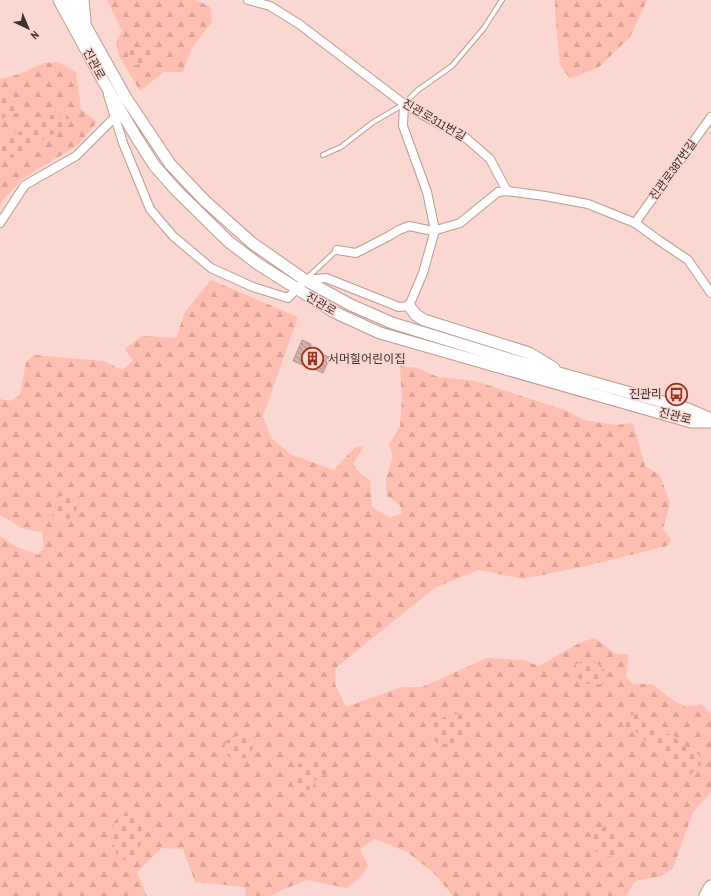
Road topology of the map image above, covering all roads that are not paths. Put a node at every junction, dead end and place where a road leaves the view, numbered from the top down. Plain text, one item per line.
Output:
1 (59, 0) edge
2 (71, 0) edge
3 (83, 0) edge
4 (248, 0) edge
5 (502, 0) edge
6 (86, 26) junction
7 (102, 79) junction
8 (404, 104) junction
9 (115, 117) junction
10 (711, 117) edge
11 (323, 155) dead end
12 (507, 191) junction
13 (0, 223) edge
14 (635, 223) junction
15 (435, 230) junction
16 (338, 250) joint
17 (305, 280) junction
18 (297, 289) junction
19 (711, 293) edge
20 (409, 306) junction
21 (567, 375) junction
22 (711, 419) edge
23 (711, 422) edge
24 (711, 887) edge
25 (706, 896) edge

1 - 7 main road, 진관로
2 - 6 main road, 진관로
3 - 6 main road
4 - 8 street, 진관로311번길
5 - 8 lane
6 - 17 main road, 진관로
7 - 9 street
7 - 18 main road, 진관로
8 - 11 lane
8 - 12 street, 진관로311번길
8 - 15 street
9 - 13 street
9 - 18 street
10 - 14 street, 진관로387번길
12 - 14 street
12 - 15 street
14 - 19 street
15 - 16 street
15 - 20 street
16 - 17 lane
17 - 18 street
17 - 20 street
17 - 21 main road, 진관로
18 - 23 main road, 진관로
20 - 21 main road
21 - 22 main road, 진관로
24 - 25 highway

